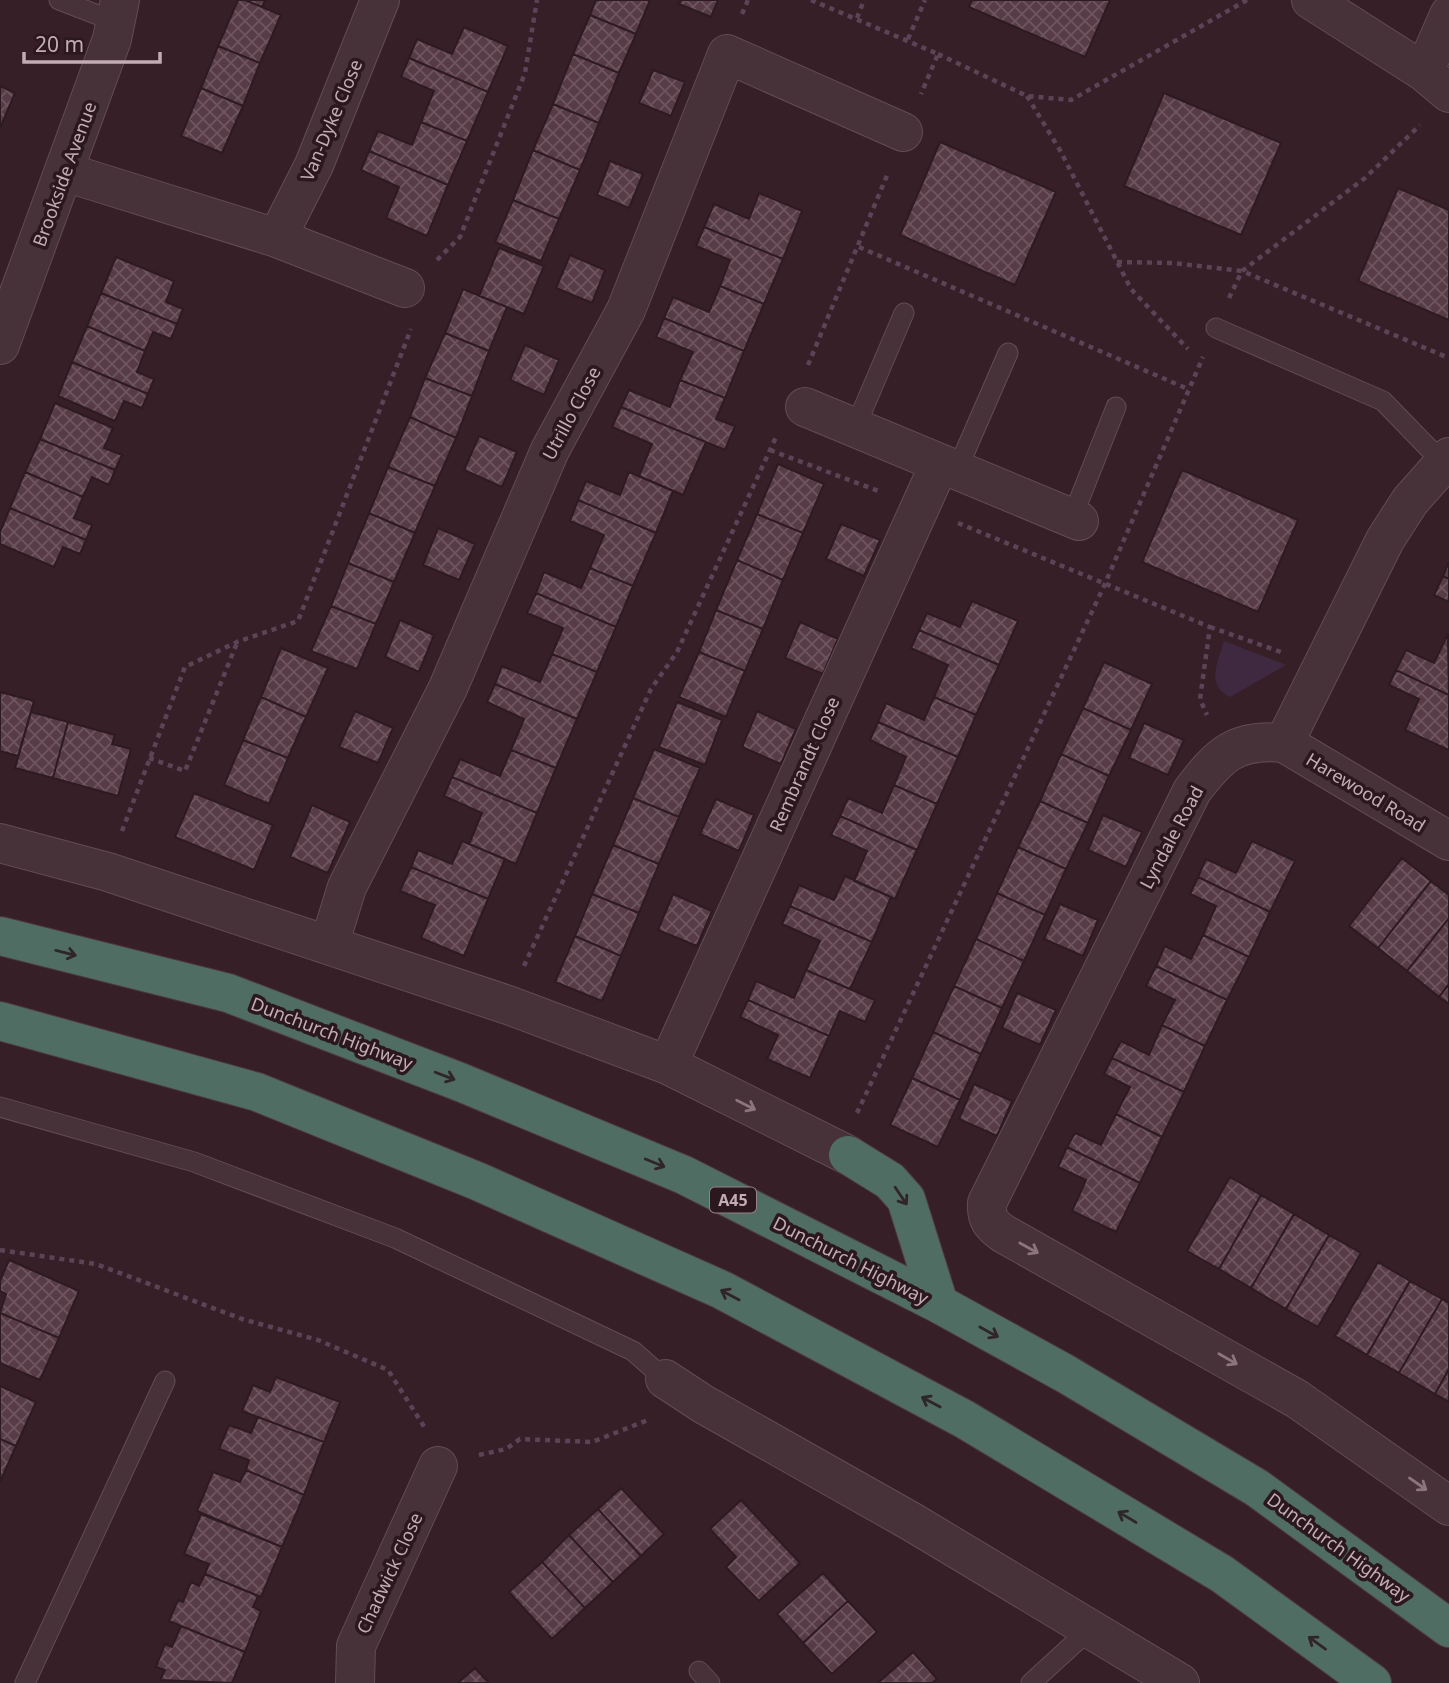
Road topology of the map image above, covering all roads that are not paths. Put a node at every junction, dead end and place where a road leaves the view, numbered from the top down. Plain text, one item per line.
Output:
1 (59, 0) edge
2 (380, 0) edge
3 (1311, 0) edge
4 (118, 11) edge
5 (1449, 15) edge
6 (1439, 85) edge
7 (903, 132) road end
8 (65, 172) junction
9 (277, 238) junction
10 (410, 302) road end
11 (905, 313) dead end
12 (1216, 328) road end
13 (0, 345) edge
14 (1008, 353) dead end
15 (797, 402) road end
16 (1116, 407) dead end
17 (855, 428) junction
18 (1446, 460) edge
19 (948, 466) junction
20 (1076, 519) joint
21 (1283, 743) junction
22 (1449, 841) edge
23 (0, 842) edge
24 (0, 936) edge
25 (329, 945) junction
26 (0, 1021) edge
27 (668, 1065) junction
28 (0, 1107) edge
29 (843, 1152) joint
30 (939, 1304) junction
31 (665, 1379) joint
32 (164, 1381) dead end
33 (438, 1466) road end
34 (1449, 1506) edge
35 (1091, 1628) junction
36 (1449, 1628) edge
37 (25, 1683) edge
38 (355, 1683) edge
39 (1031, 1683) edge
40 (1180, 1683) edge
41 (1372, 1683) edge

1 - 4 lane
2 - 9 street, Van-Dyke Close
3 - 6 street
4 - 8 street, Brookside Avenue
5 - 6 street
7 - 25 street, Utrillo Close
8 - 9 street
8 - 13 street, Brookside Avenue
9 - 10 street
11 - 17 lane
12 - 18 lane
14 - 19 lane
15 - 17 street
16 - 20 lane
17 - 19 street
18 - 21 street
19 - 20 street
19 - 27 street, Rembrandt Close
21 - 22 street, Harewood Road
21 -> 34 street, Lyndale Road
23 - 25 street
24 -> 30 highway, Dunchurch Highway / A45
25 - 27 street
41 -> 26 highway
27 -> 29 street
28 - 31 lane
29 -> 30 highway
30 -> 36 highway, Dunchurch Highway / A45
31 - 35 street
32 - 37 lane
33 - 38 street, Chadwick Close
35 - 39 lane
35 - 40 street

